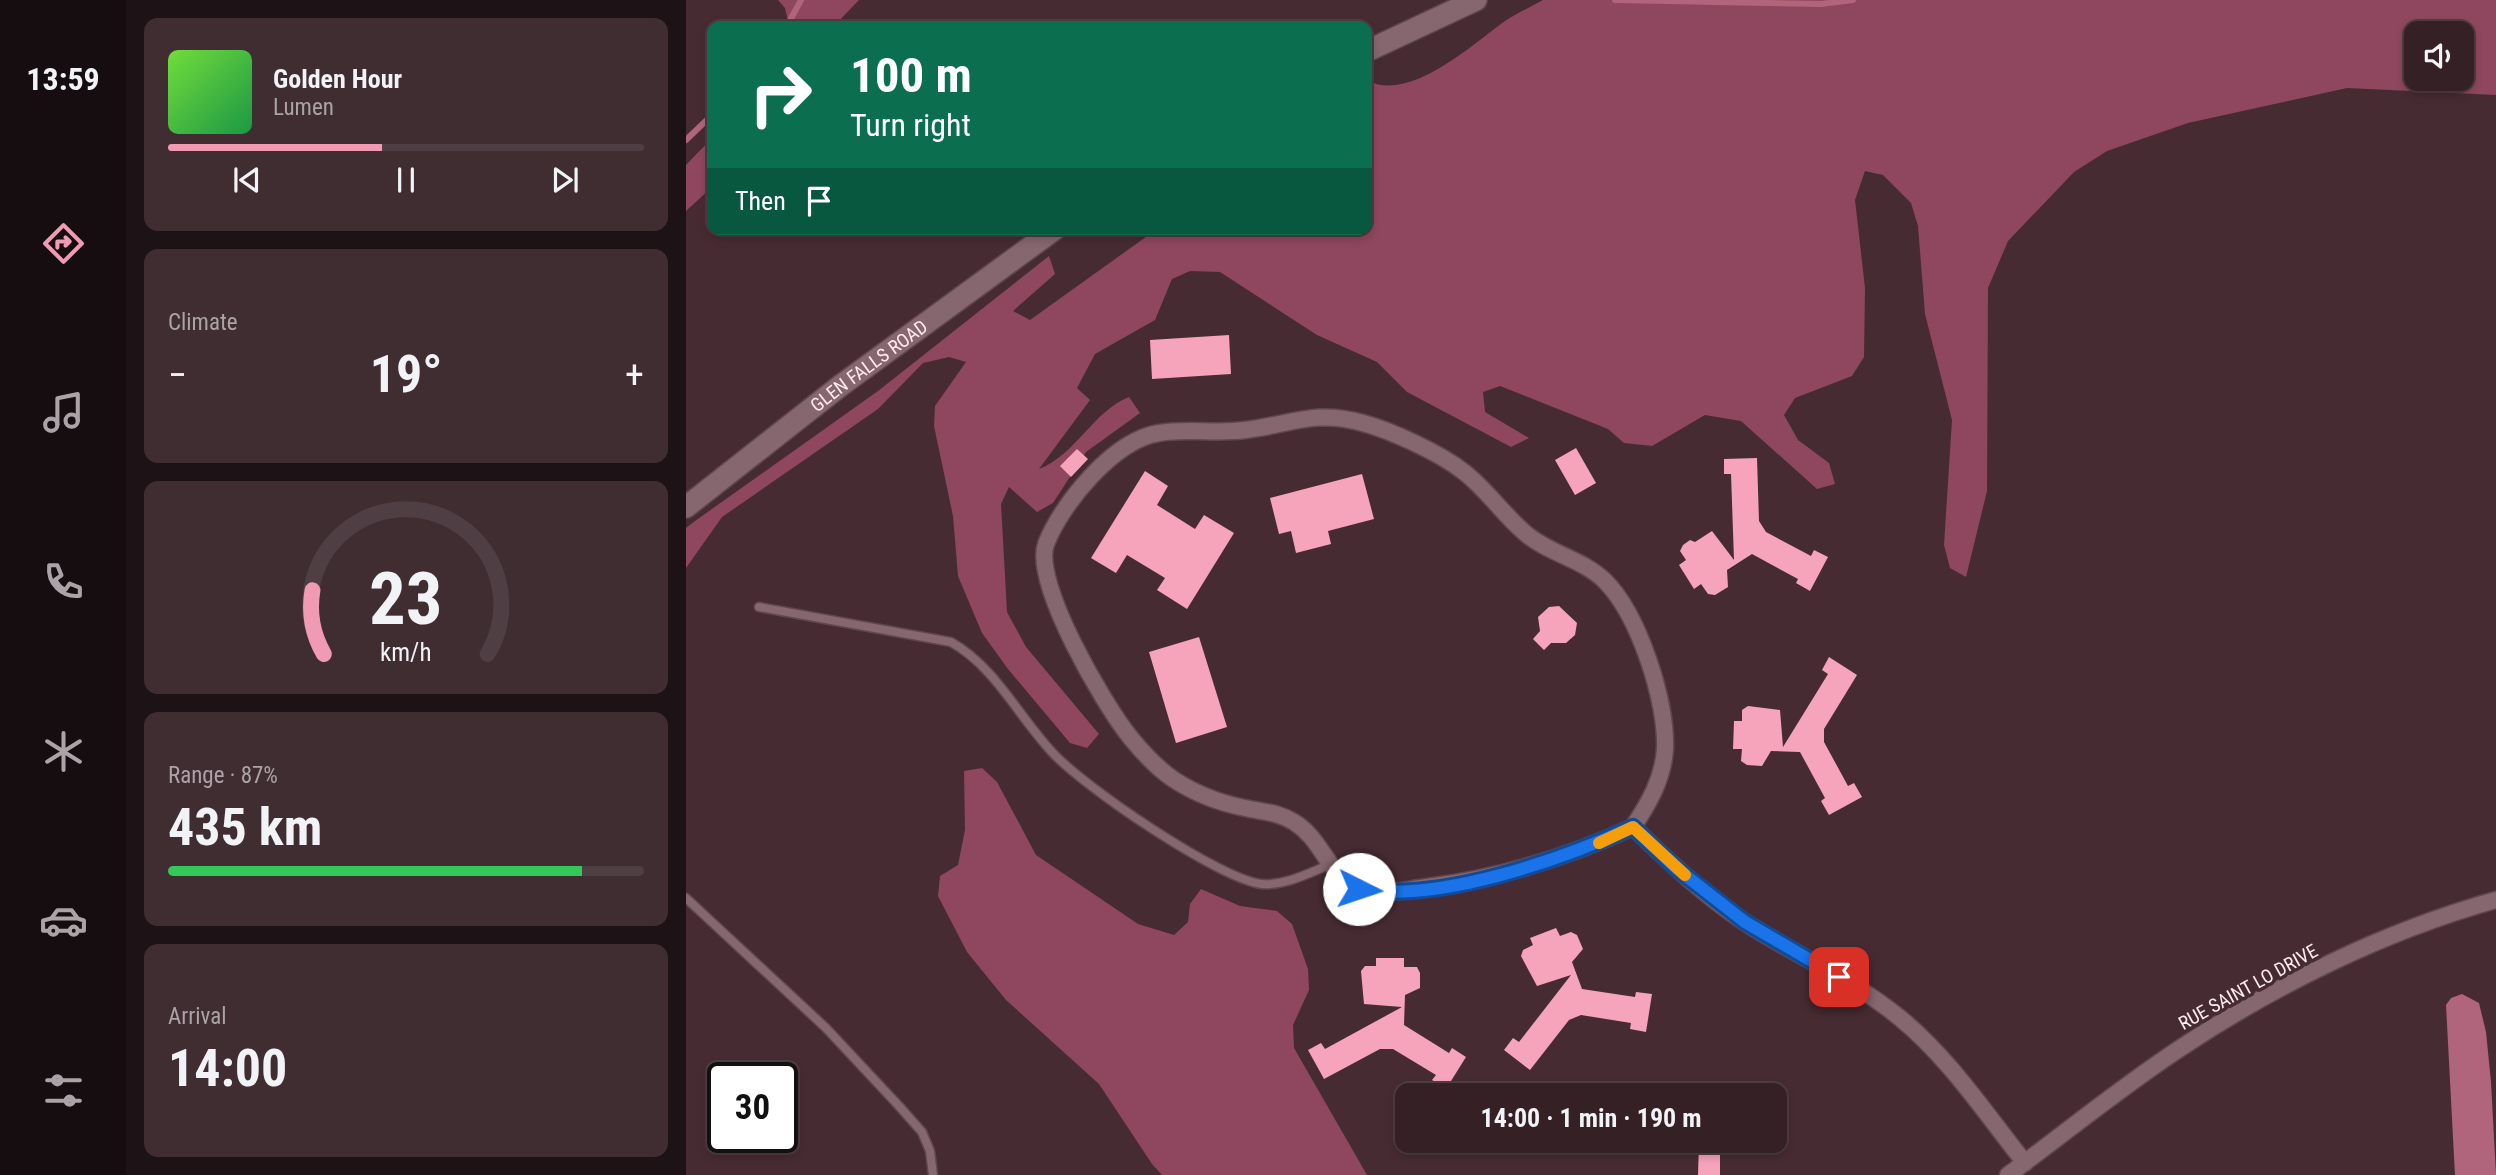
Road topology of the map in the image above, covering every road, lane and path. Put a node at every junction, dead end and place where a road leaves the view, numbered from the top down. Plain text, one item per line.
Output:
1 (1476, 0) edge
2 (1372, 49) edge
3 (1047, 235) edge
4 (686, 507) edge
5 (759, 607) dead end
6 (1633, 827) junction
7 (1329, 865) junction
8 (686, 898) edge
9 (2496, 900) edge
10 (2025, 1163) junction
11 (933, 1175) edge
12 (2008, 1175) edge

1 - 2 street
3 - 4 street, GLEN FALLS ROAD
5 - 7 lane
6 - 7 street
6 - 7 street
6 - 10 street
8 - 11 lane
9 - 10 street, RUE SAINT LO DRIVE
10 - 12 street, RUE SAINT LO DRIVE

